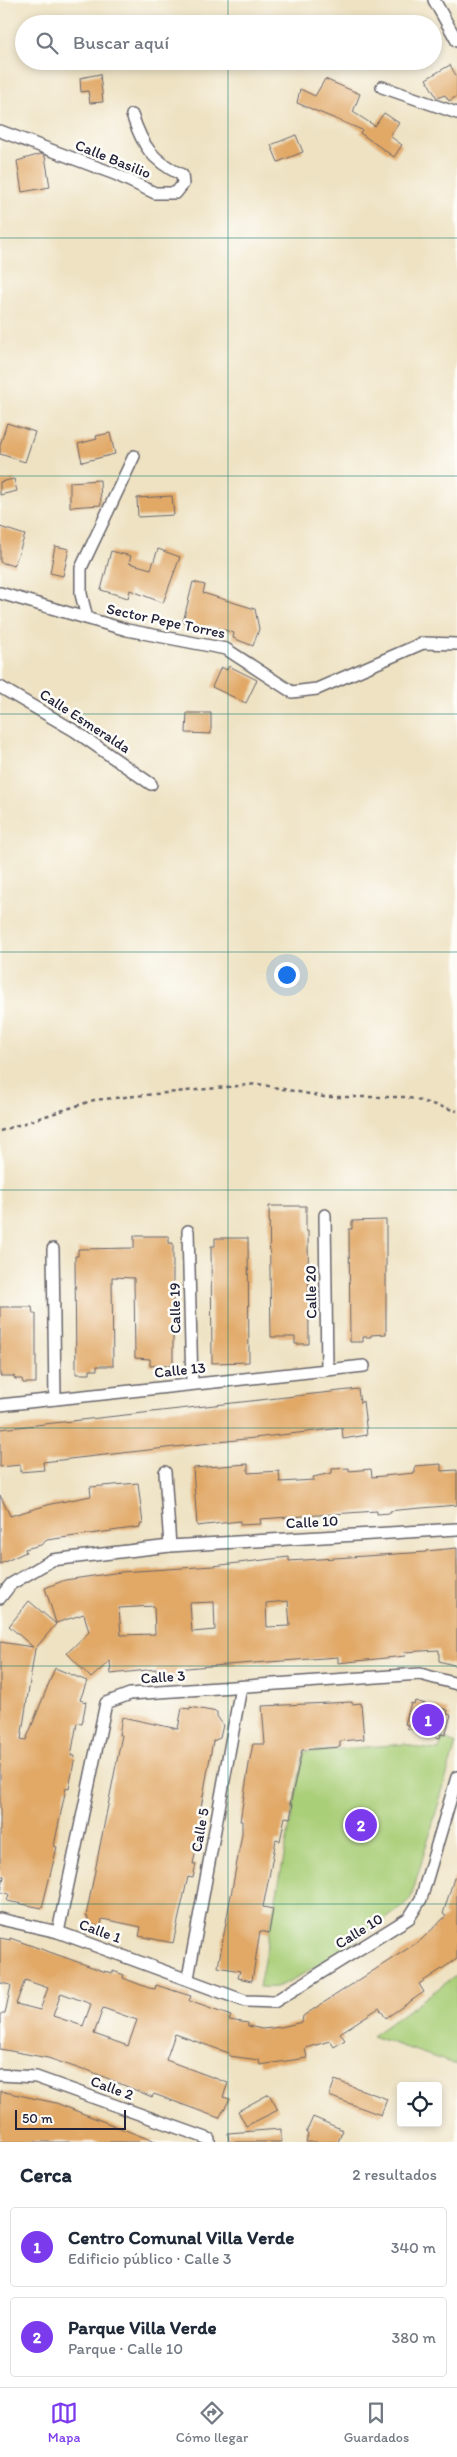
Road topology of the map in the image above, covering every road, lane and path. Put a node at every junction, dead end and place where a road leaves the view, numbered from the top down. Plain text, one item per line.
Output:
1 (434, 0) edge
2 (457, 41) edge
3 (382, 87) dead end
4 (457, 113) edge
5 (132, 115) dead end
6 (0, 131) edge
7 (134, 456) dead end
8 (0, 593) edge
9 (87, 618) junction
10 (457, 644) edge
11 (0, 687) edge
12 (151, 784) dead end
13 (457, 1111) edge
14 (0, 1131) edge
15 (325, 1215) dead end
16 (188, 1231) dead end
17 (52, 1250) dead end
18 (364, 1366) dead end
19 (327, 1370) junction
20 (192, 1384) junction
21 (55, 1399) junction
22 (0, 1404) edge
23 (165, 1472) dead end
24 (457, 1529) edge
25 (170, 1546) junction
26 (0, 1598) edge
27 (457, 1684) edge
28 (241, 1687) junction
29 (457, 1777) edge
30 (0, 1919) edge
31 (58, 1932) junction
32 (188, 1978) junction
33 (0, 2075) edge
34 (209, 2142) edge

1 - 2 street
3 - 4 street
5 - 6 street, Calle Basilio
7 - 9 street
8 - 9 street, Sector Pepe Torres
9 - 10 street, Sector Pepe Torres
11 - 12 street, Calle Esmeralda
13 - 14 path
15 - 19 street, Calle 20
16 - 20 street, Calle 19
17 - 21 street
18 - 19 street, Calle 13
19 - 20 street, Calle 13
20 - 21 street, Calle 13
21 - 22 street, Calle 13
23 - 25 street
24 - 25 street, Calle 10
25 - 26 street
27 - 28 street, Calle 3
28 - 31 street, Calle 3
28 - 32 street, Calle 5
29 - 32 street, Calle 10
30 - 31 street, Calle 1
31 - 32 street, Calle 1
33 - 34 street, Calle 2

